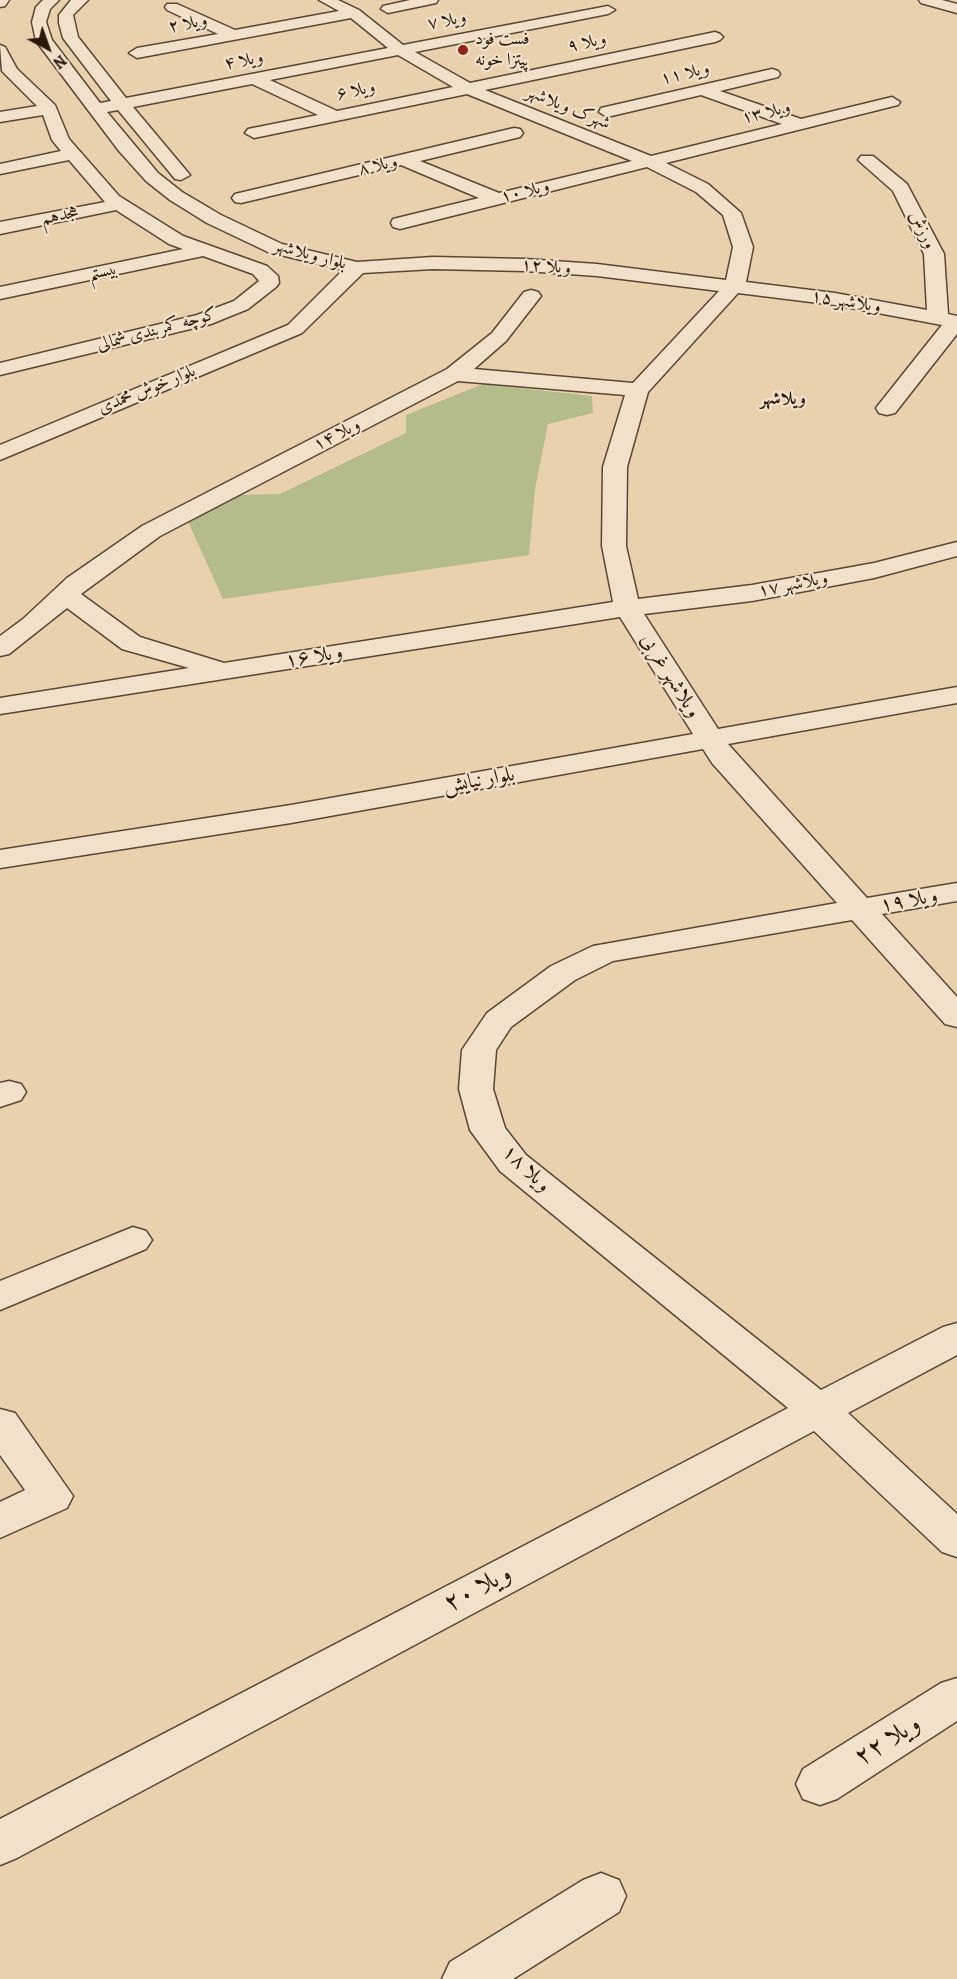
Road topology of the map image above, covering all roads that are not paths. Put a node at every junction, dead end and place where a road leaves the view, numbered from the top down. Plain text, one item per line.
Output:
1 (52, 0) edge
2 (81, 0) edge
3 (326, 0) edge
4 (431, 0) edge
5 (926, 0) edge
6 (172, 8) dead end
7 (388, 9) dead end
8 (957, 9) edge
9 (608, 10) dead end
10 (354, 13) junction
11 (543, 22) junction
12 (575, 34) dead end
13 (233, 35) junction
14 (715, 37) dead end
15 (597, 43) dead end
16 (0, 50) edge
17 (400, 50) junction
18 (137, 53) dead end
19 (629, 55) junction
20 (5, 71) edge
21 (772, 74) dead end
22 (255, 79) junction
23 (467, 88) junction
24 (702, 90) junction
25 (892, 102) dead end
26 (124, 104) junction
27 (49, 109) junction
28 (96, 109) junction
29 (607, 112) dead end
30 (335, 116) junction
31 (0, 117) edge
32 (801, 124) junction
33 (254, 132) dead end
34 (514, 134) dead end
35 (74, 154) junction
36 (403, 160) junction
37 (867, 160) dead end
38 (650, 162) junction
39 (0, 169) edge
40 (201, 190) dead end
41 (497, 199) junction
42 (234, 201) joint
43 (120, 204) junction
44 (400, 223) dead end
45 (0, 228) edge
46 (206, 250) junction
47 (357, 268) junction
48 (735, 285) junction
49 (0, 294) edge
50 (531, 296) dead end
51 (315, 308) junction
52 (950, 321) edge
53 (182, 354) dead end
54 (0, 369) edge
55 (455, 374) junction
56 (638, 390) junction
57 (887, 408) dead end
58 (45, 417) junction
59 (0, 431) edge
60 (0, 453) edge
61 (957, 549) edge
62 (66, 595) junction
63 (627, 608) junction
64 (0, 648) edge
65 (226, 671) junction
66 (957, 695) edge
67 (0, 706) edge
68 (957, 717) edge
69 (716, 748) junction
70 (294, 821) junction
71 (0, 859) edge
72 (0, 879) edge
73 (957, 892) edge
74 (861, 910) junction
75 (957, 1017) edge
76 (133, 1240) dead end
77 (0, 1296) edge
78 (957, 1337) edge
79 (818, 1410) junction
80 (0, 1424) edge
81 (0, 1521) edge
82 (957, 1540) edge
83 (957, 1697) edge
84 (820, 1785) dead end
85 (0, 1843) edge
86 (601, 1896) dead end
87 (468, 1979) edge

1 - 28 street, بلوار ویلاشهر
2 - 26 street
3 - 10 street, شهرک ویلاشهر
4 - 7 street
5 - 8 street
6 - 13 street
9 - 11 street, ۷ ویلا
10 - 13 street, ۲ ویلا
10 - 17 street, شهرک ویلاشهر
11 - 12 street
11 - 17 street, ۷ ویلا
13 - 18 street, ۲ ویلا
14 - 19 street, ۹ ویلا
15 - 19 street
16 - 20 street
17 - 22 street, ۴ ویلا
17 - 23 street, شهرک ویلاشهر
19 - 23 street, ۹ ویلا
20 - 27 street
21 - 24 street, ۱۱ ویلا
22 - 26 street, ۴ ویلا
22 - 30 street
23 - 30 street, ۶ ویلا
23 - 38 street, شهرک ویلاشهر
24 - 29 street, ۱۱ ویلا
24 - 32 street
25 - 32 street, ۱۳ ویلا
26 - 28 street, ۴ ویلا
26 - 40 street
27 - 31 street
27 - 35 street
28 - 47 street, بلوار ویلاشهر
30 - 33 street, ۶ ویلا
32 - 38 street, ۱۳ ویلا
34 - 36 street, ویلا ۸
35 - 39 street
35 - 43 street
36 - 41 street
36 - 42 street, ویلا ۸
37 - 52 street, ورزش
38 - 41 street, ۱۰ ویلا
38 - 48 street, شهرک ویلاشهر
41 - 44 street, ۱۰ ویلا
42 - 47 street, بلوار ویلاشهر
43 - 45 street, هجدهم
43 - 46 street
46 - 49 street, بیستم
46 - 54 street, کوچه کمربندی شمالی
47 - 48 street, ویلا ۱۲
47 - 51 street
48 - 52 street, ویلاشهر ۱۵
48 - 56 street, ویلاشهر غربی
50 - 55 street, ۱۴ ویلا
51 - 53 street, بلوار خوش محمدی
51 - 58 street, بلوار خوش محمدی
52 - 57 street
55 - 56 street
55 - 62 street, ۱۴ ویلا
56 - 63 street, ویلاشهر غربی
58 - 59 street
58 - 60 street
61 - 63 street, ویلاشهر ۱۷
62 - 64 street, ۱۴ ویلا
62 - 65 street
63 - 65 street, ۱۶ ویلا
63 - 69 street, ویلاشهر غربی
65 - 67 street, ۱۶ ویلا
66 - 69 street, بلوار نیایش
68 - 69 street, بلوار نیایش
69 - 70 street, بلوار نیایش
69 - 74 street, ویلاشهر غربی
70 - 71 street, بلوار نیایش
70 - 72 street, بلوار نیایش
73 - 74 street, ۱۹ ویلا
74 - 75 street, ویلاشهر غربی
74 - 79 street, ویلا ۱۸
76 - 77 street
78 - 79 street, ویلا ۲۰
79 - 82 street, ویلا ۱۸
79 - 85 street, ویلا ۲۰
80 - 81 street
83 - 84 street, ویلا ۲۲
86 - 87 street

